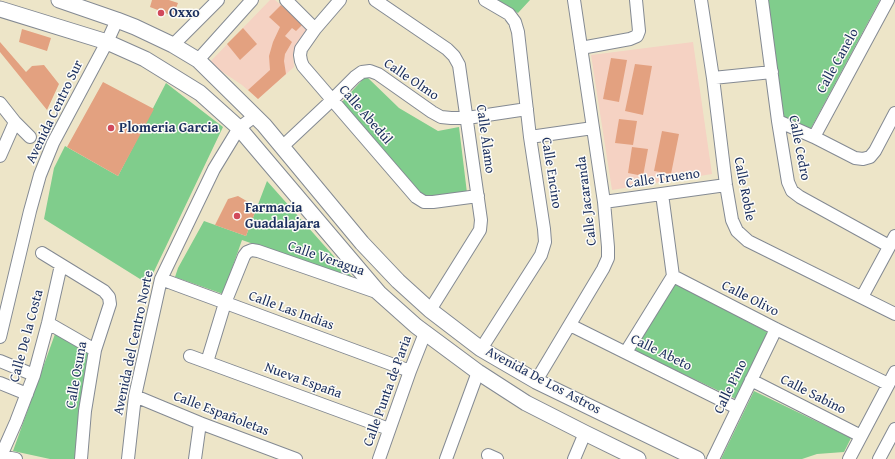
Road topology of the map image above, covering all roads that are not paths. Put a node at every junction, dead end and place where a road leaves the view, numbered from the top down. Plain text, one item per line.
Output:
1 (59, 0) edge
2 (218, 0) edge
3 (252, 0) edge
4 (286, 0) edge
5 (340, 0) edge
6 (375, 0) edge
7 (485, 0) edge
8 (574, 0) edge
9 (636, 0) edge
10 (701, 0) edge
11 (762, 0) edge
12 (888, 0) edge
13 (0, 9) edge
14 (117, 20) junction
15 (315, 28) junction
16 (107, 42) junction
17 (173, 45) junction
18 (581, 48) junction
19 (198, 60) junction
20 (772, 72) junction
21 (713, 78) junction
22 (332, 100) junction
23 (0, 103) edge
24 (526, 109) junction
25 (895, 113) edge
26 (255, 116) junction
27 (467, 118) junction
28 (778, 121) junction
29 (15, 122) junction
30 (240, 128) junction
31 (593, 128) junction
32 (30, 137) dead end
33 (530, 137) junction
34 (814, 137) junction
35 (283, 146) junction
36 (0, 156) edge
37 (726, 185) junction
38 (662, 194) junction
39 (478, 196) junction
40 (604, 202) junction
41 (892, 241) edge
42 (42, 253) dead end
43 (61, 265) junction
44 (673, 276) junction
45 (161, 279) junction
46 (379, 293) junction
47 (862, 297) junction
48 (225, 303) junction
49 (430, 310) junction
50 (895, 314) edge
51 (48, 323) junction
52 (570, 325) junction
53 (776, 329) junction
54 (425, 333) junction
55 (0, 337) edge
56 (482, 349) junction
57 (95, 350) junction
58 (626, 352) junction
59 (190, 356) dead end
60 (0, 361) edge
61 (207, 362) junction
62 (512, 367) junction
63 (410, 371) junction
64 (478, 372) junction
65 (895, 372) edge
66 (34, 375) junction
67 (752, 380) junction
68 (536, 381) junction
69 (0, 383) edge
70 (888, 384) junction
71 (502, 388) junction
72 (27, 394) junction
73 (135, 396) junction
74 (737, 408) junction
75 (200, 423) junction
76 (389, 429) junction
77 (895, 429) edge
78 (585, 433) junction
79 (861, 436) junction
80 (0, 457) edge
81 (16, 459) edge
82 (81, 459) edge
83 (128, 459) edge
84 (195, 459) edge
85 (296, 459) edge
86 (378, 459) edge
87 (446, 459) edge
88 (574, 459) edge
89 (638, 459) edge
90 (697, 459) edge
91 (713, 459) edge
92 (849, 459) edge
93 (879, 459) edge

1 - 14 main road, Avenida De Los Astros
2 - 17 street
3 - 19 street
4 - 15 street
5 - 15 street, Calle Abedúl
6 - 27 street, Calle Álamo
7 - 24 street, Calle Encino
8 - 18 street, Calle Jacaranda
9 - 18 street
10 - 21 street, Calle Roble
11 - 20 street, Calle Cedro
12 - 34 street, Calle Canelo
13 - 16 main road, Avenida De Los Astros
14 - 16 street, Avenida Centro Sur
14 - 17 main road, Avenida De Los Astros
15 - 22 street, Calle Abedúl
16 - 30 main road, Avenida De Los Astros
16 - 55 street, Avenida Centro Sur
17 - 19 main road, Avenida De Los Astros
18 - 31 street, Calle Jacaranda
19 - 26 main road, Avenida De Los Astros
20 - 21 street
20 - 28 street, Calle Cedro
21 - 37 street, Calle Roble
22 - 27 street, Calle Olmo
22 - 35 street, Calle Olmo
22 - 39 street, Calle Abedúl
23 - 29 street
24 - 27 street, Calle Olmo
24 - 33 street, Calle Encino
25 - 34 street
26 - 30 street, Avenida del Centro Norte
26 - 35 main road, Avenida De Los Astros
27 - 39 street, Calle Álamo
28 - 34 street
28 - 41 street, Calle Cedro
29 - 32 street
29 - 36 street
30 - 45 street, Avenida del Centro Norte
30 - 46 main road, Avenida De Los Astros
31 - 33 street
31 - 40 street, Calle Jacaranda
33 - 56 street, Calle Encino
35 - 49 main road, Avenida De Los Astros
37 - 38 street, Calle Trueno
37 - 47 street, Calle Roble
38 - 40 street, Calle Trueno
38 - 44 street
39 - 49 street, Calle Álamo
40 - 52 street, Calle Jacaranda
41 - 47 street
42 - 43 street
43 - 51 street, Calle De la Costa
43 - 57 street, Calle Osuna
44 - 53 street, Calle Olivo
44 - 58 street
45 - 48 street, Calle Las Indias
45 - 73 street, Avenida del Centro Norte
46 - 48 street, Calle Veragua
46 - 54 main road, Avenida De Los Astros
47 - 50 street, Calle Roble
48 - 61 street
48 - 63 street, Calle Las Indias
49 - 56 main road, Avenida De Los Astros
51 - 57 street
51 - 66 street, Calle De la Costa
52 - 58 street, Calle Abeto
52 - 68 street, Calle Jacaranda
53 - 67 street, Calle Pino
53 - 70 street, Calle Olivo
54 - 63 street, Calle Punta de Paria
54 - 64 main road, Avenida De Los Astros
56 - 62 main road, Avenida De Los Astros
57 - 82 street, Calle Osuna
58 - 74 street, Calle Abeto
59 - 61 street, Nueva España
60 - 66 street
61 - 76 street, Nueva España
62 - 68 main road, Avenida De Los Astros
62 - 71 main road
63 - 76 street, Calle Punta de Paria
64 - 71 main road, Avenida De Los Astros
64 - 87 street
65 - 70 street
66 - 72 street, Calle De la Costa
67 - 74 street, Calle Pino
67 - 79 street, Calle Sabino
68 - 90 main road, Avenida De Los Astros
69 - 72 street
70 - 79 street
71 - 78 main road, Avenida De Los Astros
72 - 80 street, Calle De la Costa
73 - 75 street, Calle Españoletas
73 - 83 street, Avenida del Centro Norte
74 - 91 street, Calle Pino
75 - 84 street
75 - 85 street, Calle Españoletas
76 - 86 street, Calle Punta de Paria
77 - 93 street
78 - 88 street
78 - 89 main road, Avenida De Los Astros
79 - 92 street
80 - 81 street

